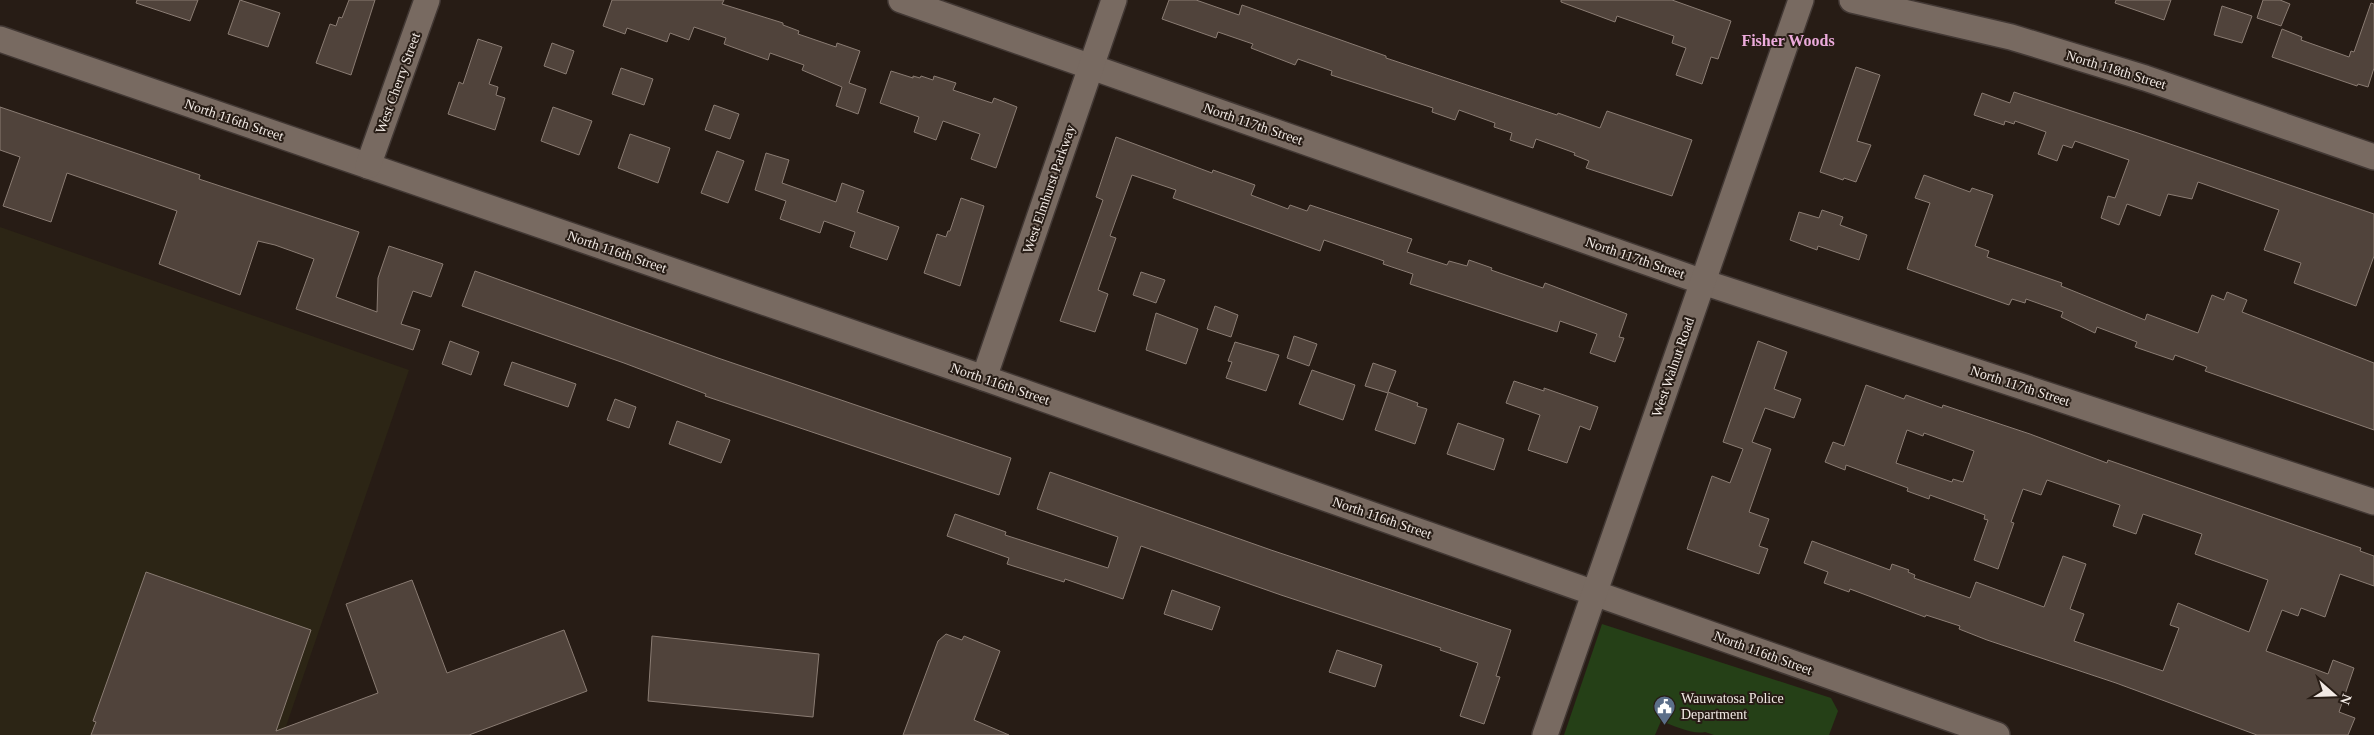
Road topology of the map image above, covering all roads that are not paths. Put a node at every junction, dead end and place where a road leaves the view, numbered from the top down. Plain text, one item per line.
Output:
1 (427, 0) edge
2 (902, 0) edge
3 (1114, 0) edge
4 (1801, 0) edge
5 (1852, 0) edge
6 (0, 39) edge
7 (1091, 67) junction
8 (2374, 158) edge
9 (368, 166) junction
10 (1702, 282) junction
11 (984, 378) junction
12 (2374, 502) edge
13 (1594, 593) junction
14 (1545, 735) edge
15 (1997, 735) edge

1 - 9 street, West Cherry Street
2 - 7 street, North 117th Street
3 - 7 street, West Elmhurst Parkway
4 - 10 street, West Walnut Road
5 - 8 street, North 118th Street
6 - 9 street, North 116th Street
7 - 10 street, North 117th Street
7 - 11 street, West Elmhurst Parkway
9 - 11 street, North 116th Street
10 - 12 street, North 117th Street
10 - 13 street, West Walnut Road
11 - 13 street, North 116th Street
13 - 14 street, West Walnut Road
13 - 15 street, North 116th Street

